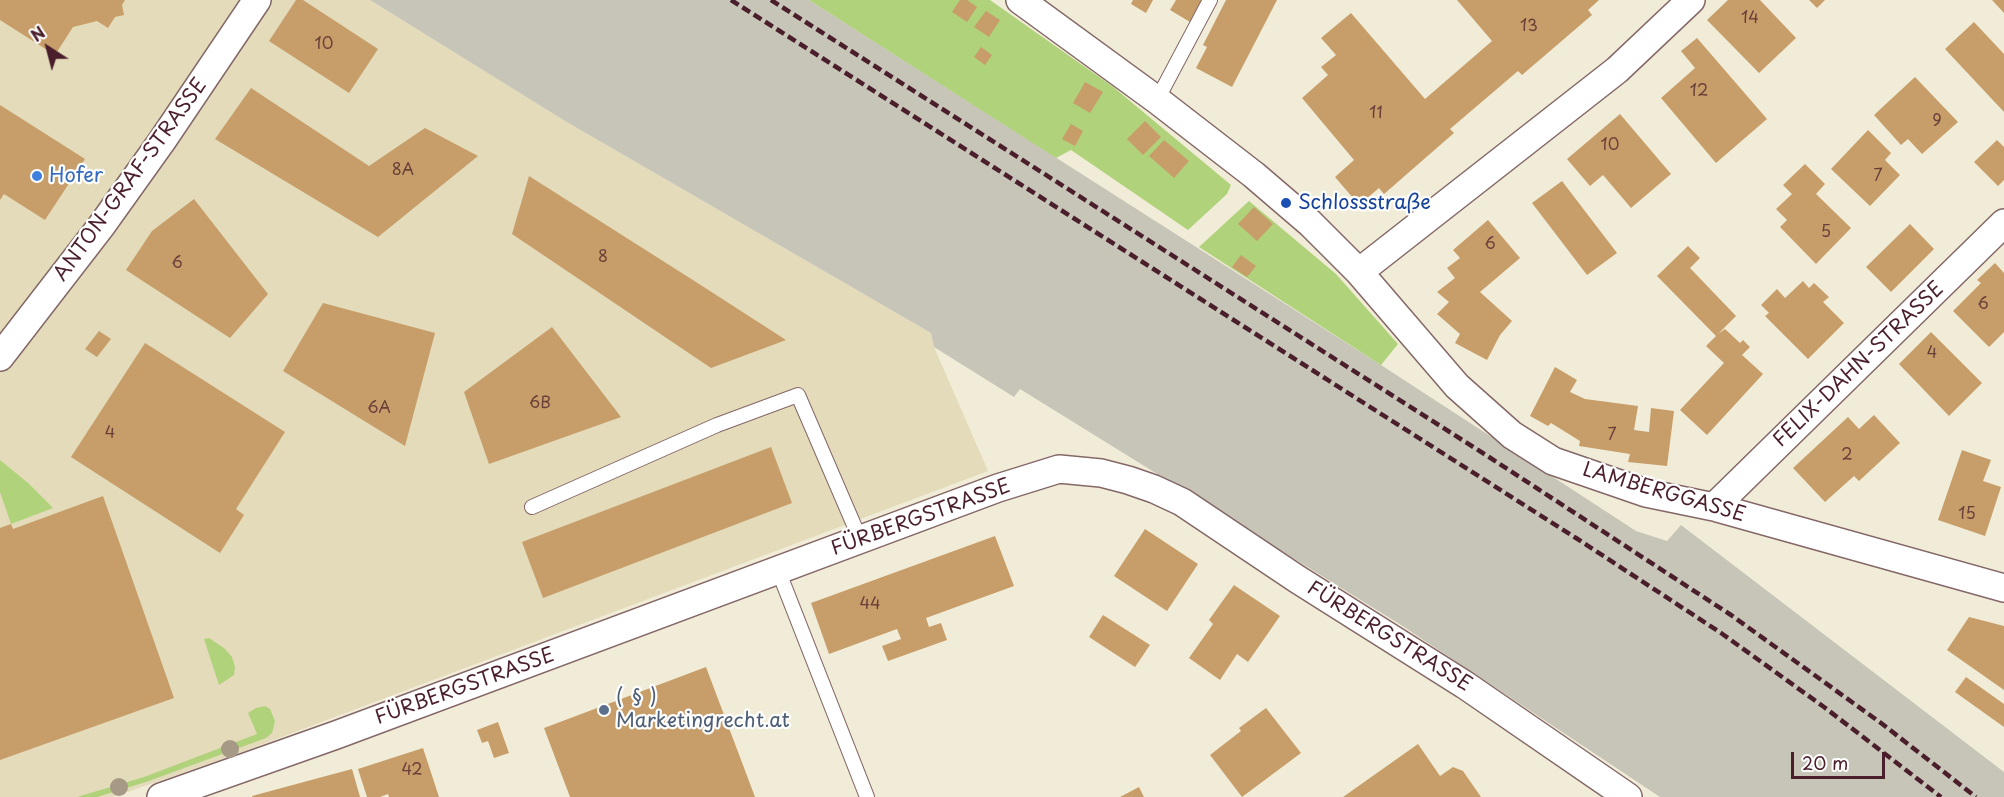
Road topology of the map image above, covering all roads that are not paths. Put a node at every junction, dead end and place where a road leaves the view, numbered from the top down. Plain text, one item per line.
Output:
1 (257, 0) edge
2 (1020, 0) edge
3 (1210, 0) edge
4 (1691, 0) edge
5 (1157, 100) junction
6 (2004, 223) edge
7 (1359, 272) junction
8 (0, 357) edge
9 (532, 507) dead end
10 (1714, 507) junction
11 (860, 539) junction
12 (778, 570) junction
13 (2004, 588) edge
14 (161, 797) edge
15 (867, 797) edge
16 (1628, 797) edge

1 - 8 street, ANTON-GRAF-STRASSE
2 - 5 street, LAMBERGGASSE
3 - 5 lane
4 - 7 street
5 - 7 street, LAMBERGGASSE
6 - 10 street, FELIX-DAHN-STRASSE
7 - 10 street, LAMBERGGASSE
9 - 11 lane
10 - 13 street, LAMBERGGASSE
11 - 12 street, FÜRBERGSTRASSE
11 - 16 street, FÜRBERGSTRASSE
12 - 14 street, FÜRBERGSTRASSE
12 - 15 lane

